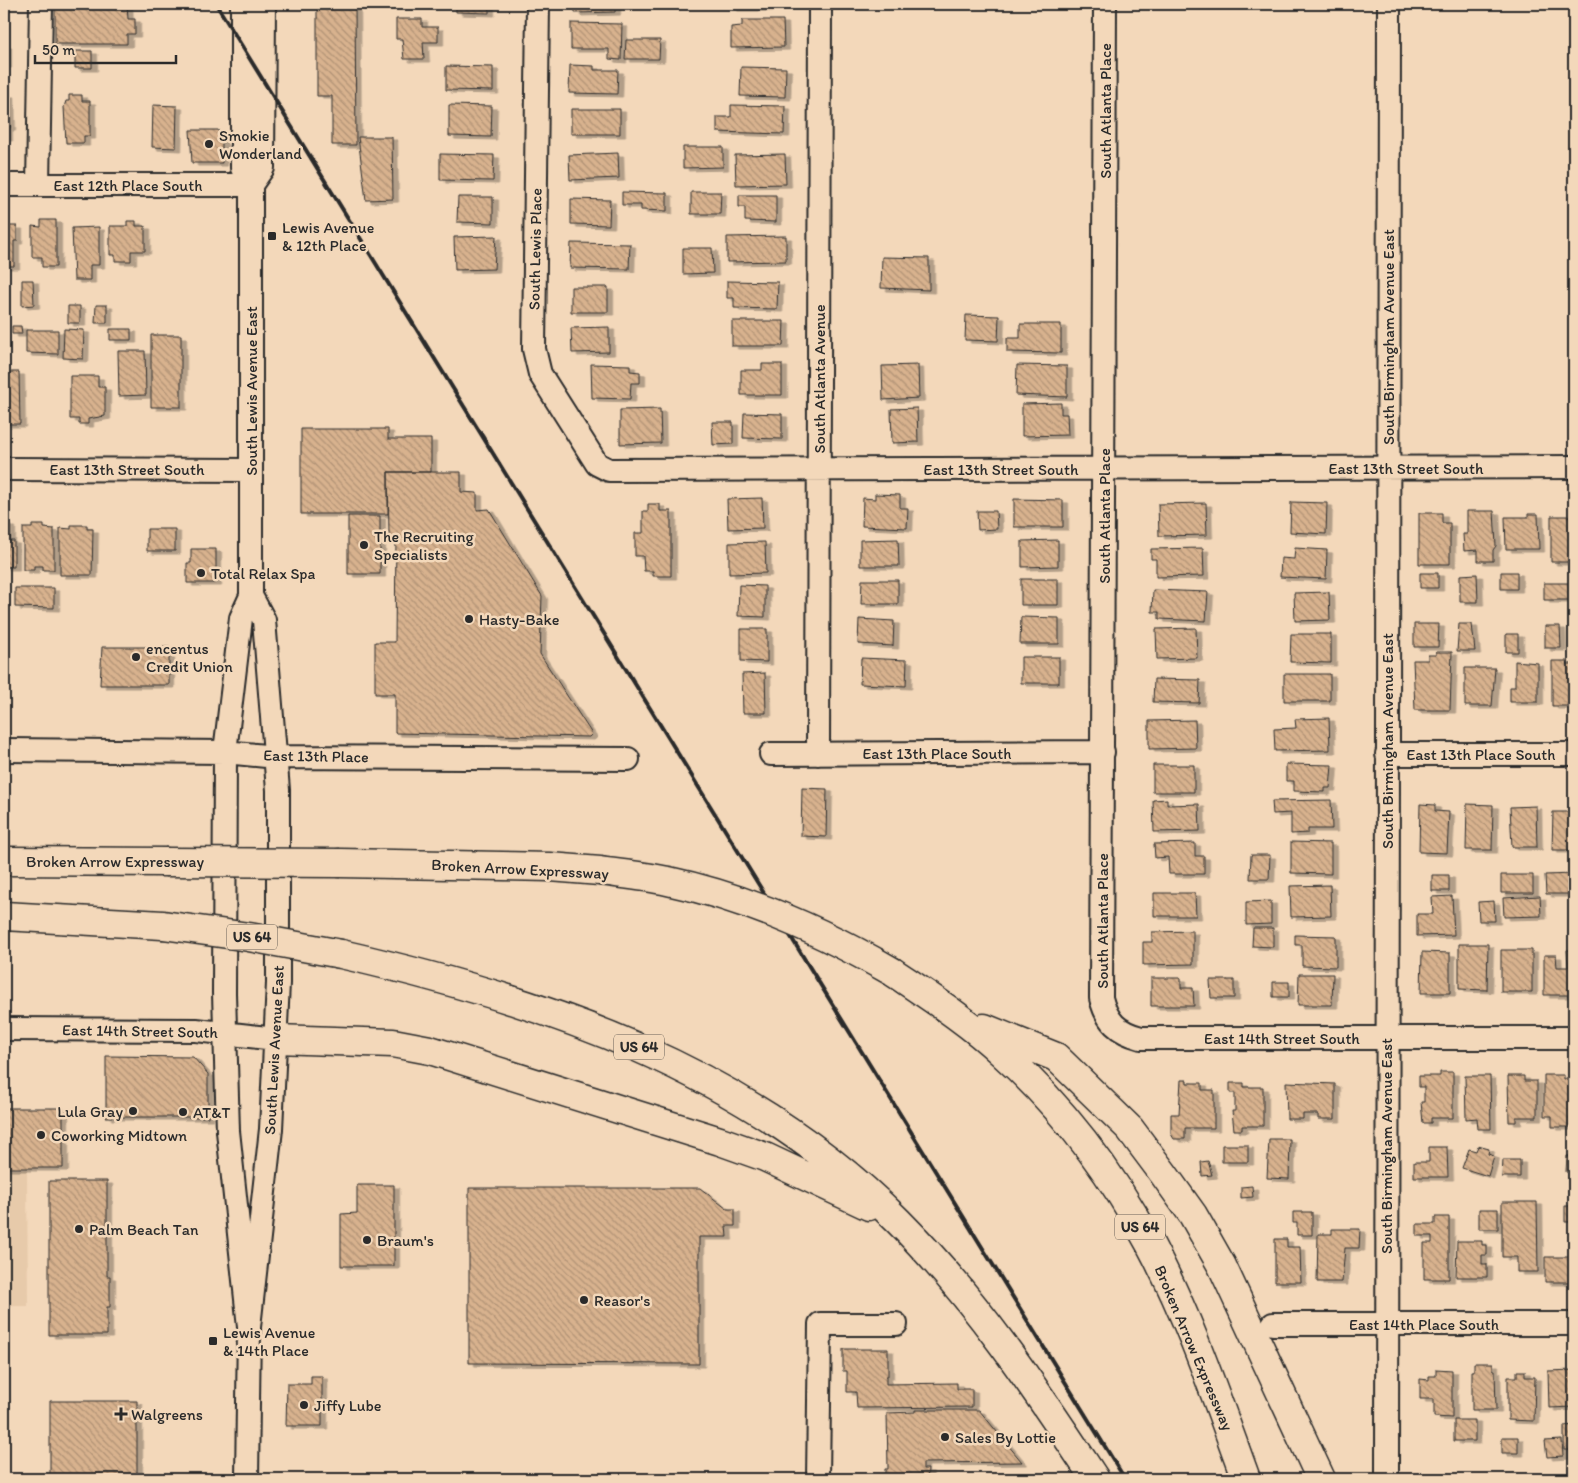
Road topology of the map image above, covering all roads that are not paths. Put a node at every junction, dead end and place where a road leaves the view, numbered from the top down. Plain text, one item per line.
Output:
1 (41, 4) edge
2 (242, 4) edge
3 (264, 4) edge
4 (538, 4) edge
5 (820, 4) edge
6 (1105, 4) edge
7 (1389, 4) edge
8 (4, 185) edge
9 (38, 185) junction
10 (252, 185) junction
11 (1388, 468) junction
12 (1574, 468) edge
13 (4, 469) edge
14 (819, 469) junction
15 (1104, 469) junction
16 (251, 470) junction
17 (609, 470) joint
18 (252, 596) junction
19 (4, 750) edge
20 (225, 752) junction
21 (1103, 752) junction
22 (771, 754) dead end
23 (818, 754) junction
24 (1387, 754) junction
25 (1574, 754) edge
26 (276, 757) junction
27 (628, 758) dead end
28 (4, 861) edge
29 (4, 916) edge
30 (964, 1020) junction
31 (1113, 1025) joint
32 (4, 1029) edge
33 (224, 1032) junction
34 (1386, 1038) junction
35 (1574, 1038) edge
36 (276, 1039) junction
37 (897, 1220) junction
38 (896, 1324) dead end
39 (1273, 1324) dead end
40 (1386, 1324) junction
41 (1574, 1324) edge
42 (249, 1327) junction
43 (247, 1479) edge
44 (818, 1479) edge
45 (1095, 1479) edge
46 (1246, 1479) edge
47 (1321, 1479) edge
48 (1386, 1479) edge

1 - 9 street
2 - 10 street, South Lewis Avenue East
3 - 10 street, South Lewis Avenue East
4 - 17 street, South Lewis Place
5 - 14 street, South Atlanta Avenue
6 - 15 street, South Atlanta Place
7 - 11 street, South Birmingham Avenue East
8 - 9 street, East 12th Place South
9 - 10 street, East 12th Place South
10 - 16 street, South Lewis Avenue East
11 - 12 street, East 13th Street South
11 - 15 street, East 13th Street South
11 - 24 street, South Birmingham Avenue East
13 - 16 street, East 13th Street South
14 - 15 street, East 13th Street South
14 - 17 street, East 13th Street South
14 - 23 street, South Atlanta Avenue
15 - 21 street, South Atlanta Place
16 - 18 street, South Lewis Avenue East
18 - 20 street, South Lewis Avenue East
18 - 26 street, South Lewis Avenue East
19 - 20 street, East 13th Place
20 - 26 street, East 13th Place
20 - 33 street, South Lewis Avenue East
21 - 23 street, East 13th Place South
21 - 31 street, South Atlanta Place
22 - 23 street, East 13th Place South
24 - 25 street, East 13th Place South
24 - 34 street, South Birmingham Avenue East
26 - 27 street, East 13th Place
26 - 36 street, South Lewis Avenue East
28 - 30 highway, Broken Arrow Expressway / US 64, bridge
29 - 37 highway, US 64, bridge
30 - 46 highway, Broken Arrow Expressway / US 64
30 - 47 highway
31 - 34 street, East 14th Street South
32 - 33 street, East 14th Street South
33 - 36 street, East 14th Street South
33 - 42 street, South Lewis Avenue East
34 - 35 street, East 14th Street South
34 - 40 street, South Birmingham Avenue East
36 - 37 highway
36 - 42 street, South Lewis Avenue East
37 - 45 highway, US 64
38 - 44 street
39 - 40 street, East 14th Place South
40 - 41 street, East 14th Place South
40 - 48 street, South Birmingham Avenue East
42 - 43 street, South Lewis Avenue East

